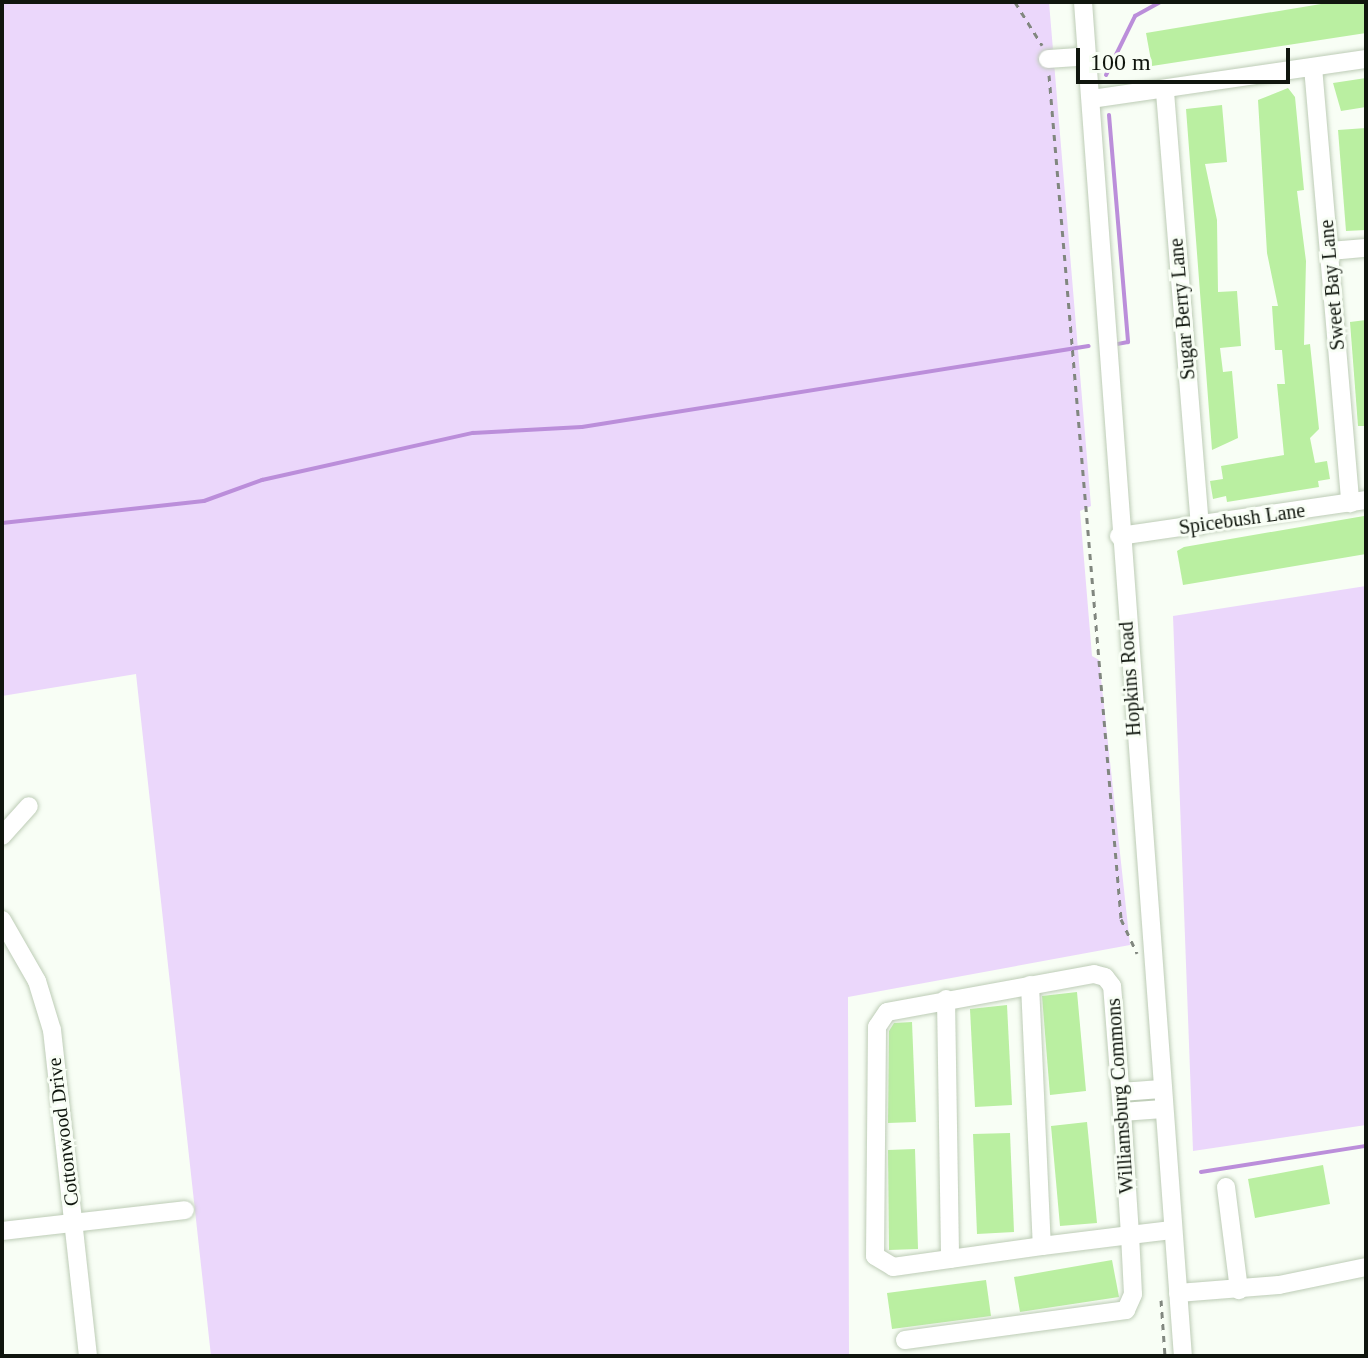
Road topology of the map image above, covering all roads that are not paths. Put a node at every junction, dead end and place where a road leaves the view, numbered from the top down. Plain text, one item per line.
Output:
1 (1083, 2) edge
2 (1087, 56) junction
3 (1048, 59) road end
4 (1366, 59) edge
5 (1313, 67) junction
6 (1165, 92) junction
7 (1091, 99) junction
8 (1366, 248) edge
9 (1330, 251) junction
10 (1358, 502) edge
11 (1200, 526) junction
12 (1119, 536) junction
13 (29, 806) dead end
14 (2, 836) edge
15 (2, 920) edge
16 (1030, 985) junction
17 (946, 999) junction
18 (1161, 1089) junction
19 (1121, 1092) junction
20 (1163, 1109) junction
21 (1122, 1112) junction
22 (1226, 1187) dead end
23 (185, 1210) dead end
24 (74, 1222) junction
25 (1172, 1230) junction
26 (2, 1231) edge
27 (1130, 1235) junction
28 (1042, 1246) junction
29 (950, 1259) junction
30 (1366, 1267) edge
31 (1239, 1290) junction
32 (1169, 1294) junction
33 (905, 1340) dead end
34 (88, 1356) edge
35 (1183, 1356) edge

1 - 2 street, Hopkins Road
2 - 3 street
2 - 7 street, Hopkins Road
4 - 5 street
5 - 6 street
5 - 9 street, Sweet Bay Lane
6 - 7 street
6 - 11 street, Sugar Berry Lane
7 - 12 street, Hopkins Road
8 - 9 street
9 - 10 street, Sweet Bay Lane
10 - 11 street, Spicebush Lane
11 - 12 street, Spicebush Lane
12 - 18 street, Hopkins Road
13 - 14 street
15 - 24 street, Cottonwood Drive
16 - 17 street, Williamsburg Commons
16 - 19 street, Williamsburg Commons
16 - 28 street
17 - 29 street
17 - 29 street, Williamsburg Commons
18 - 19 street
18 - 20 street, Hopkins Road
19 - 21 street, Williamsburg Commons
20 - 21 street
20 - 25 street, Hopkins Road
21 - 27 street, Williamsburg Commons
22 - 31 street
23 - 24 street
24 - 26 street
24 - 34 street, Cottonwood Drive
25 - 27 street, Williamsburg Commons
25 - 32 street, Hopkins Road
27 - 28 street, Williamsburg Commons
27 - 33 street
28 - 29 street, Williamsburg Commons
30 - 31 street
31 - 32 street
32 - 35 street, Hopkins Road

